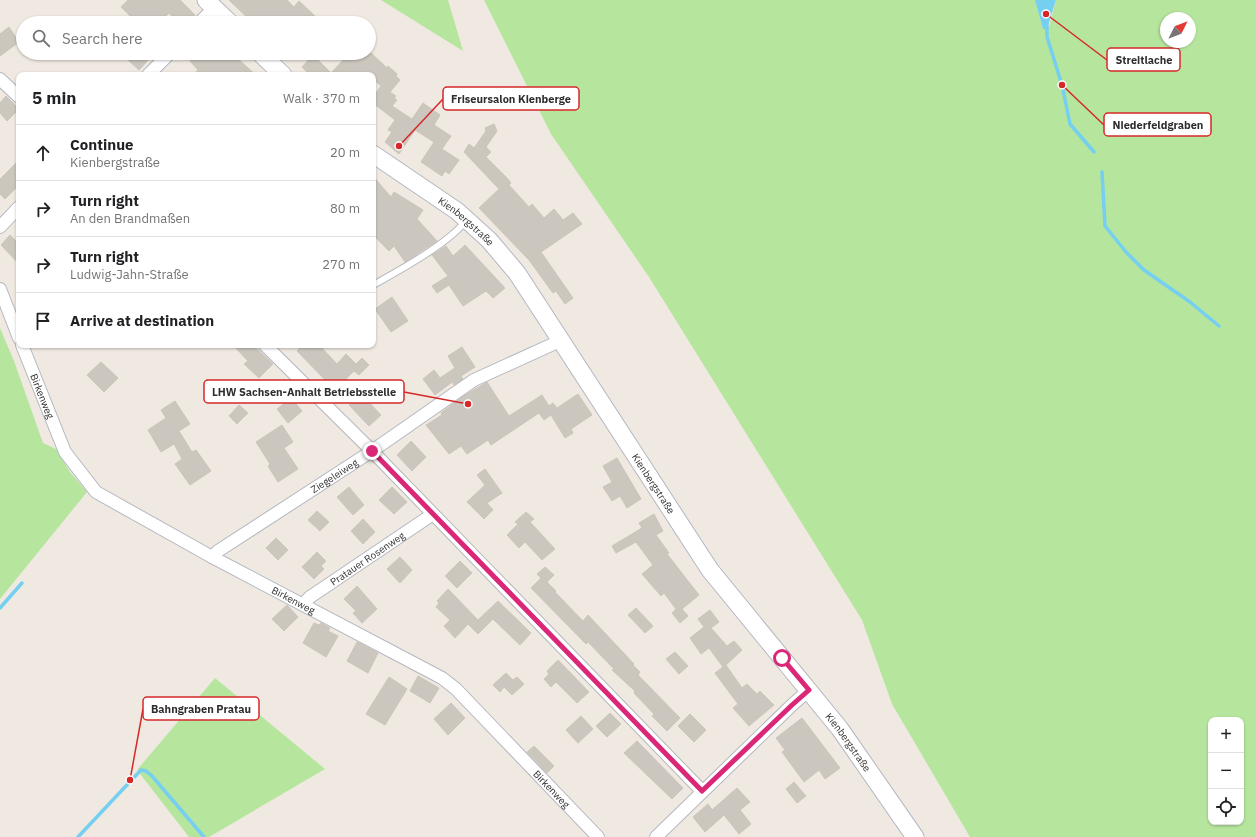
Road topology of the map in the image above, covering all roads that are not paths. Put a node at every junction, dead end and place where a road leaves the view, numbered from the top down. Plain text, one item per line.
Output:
1 (210, 4) edge
2 (203, 16) edge
3 (223, 16) edge
4 (163, 60) edge
5 (267, 60) edge
6 (151, 72) edge
7 (280, 72) edge
8 (0, 79) edge
9 (16, 94) edge
10 (376, 156) edge
11 (16, 210) edge
12 (467, 220) junction
13 (0, 227) edge
14 (376, 283) edge
15 (0, 289) edge
16 (16, 330) edge
17 (562, 340) junction
18 (23, 348) edge
19 (269, 348) edge
20 (372, 451) junction
21 (433, 514) junction
22 (212, 557) junction
23 (303, 604) junction
24 (809, 690) junction
25 (702, 791) junction
26 (598, 837) edge
27 (656, 837) edge
28 (914, 837) edge

1 - 2 street
1 - 3 main road
4 - 6 street
5 - 7 main road
8 - 9 street
10 - 12 main road, Kienbergstraße
11 - 13 street
12 - 14 lane
12 - 17 main road, Kienbergstraße
15 - 16 street
17 - 20 street, Ziegeleiweg
17 - 24 main road, Kienbergstraße
18 - 22 street, Birkenweg
19 - 20 street
20 - 21 street
20 - 22 street, Ziegeleiweg
21 - 23 street, Pratauer Rosenweg
21 - 25 street
22 - 23 street, Birkenweg
23 - 26 street, Birkenweg
24 - 25 street
24 - 28 main road, Kienbergstraße
25 - 27 street

